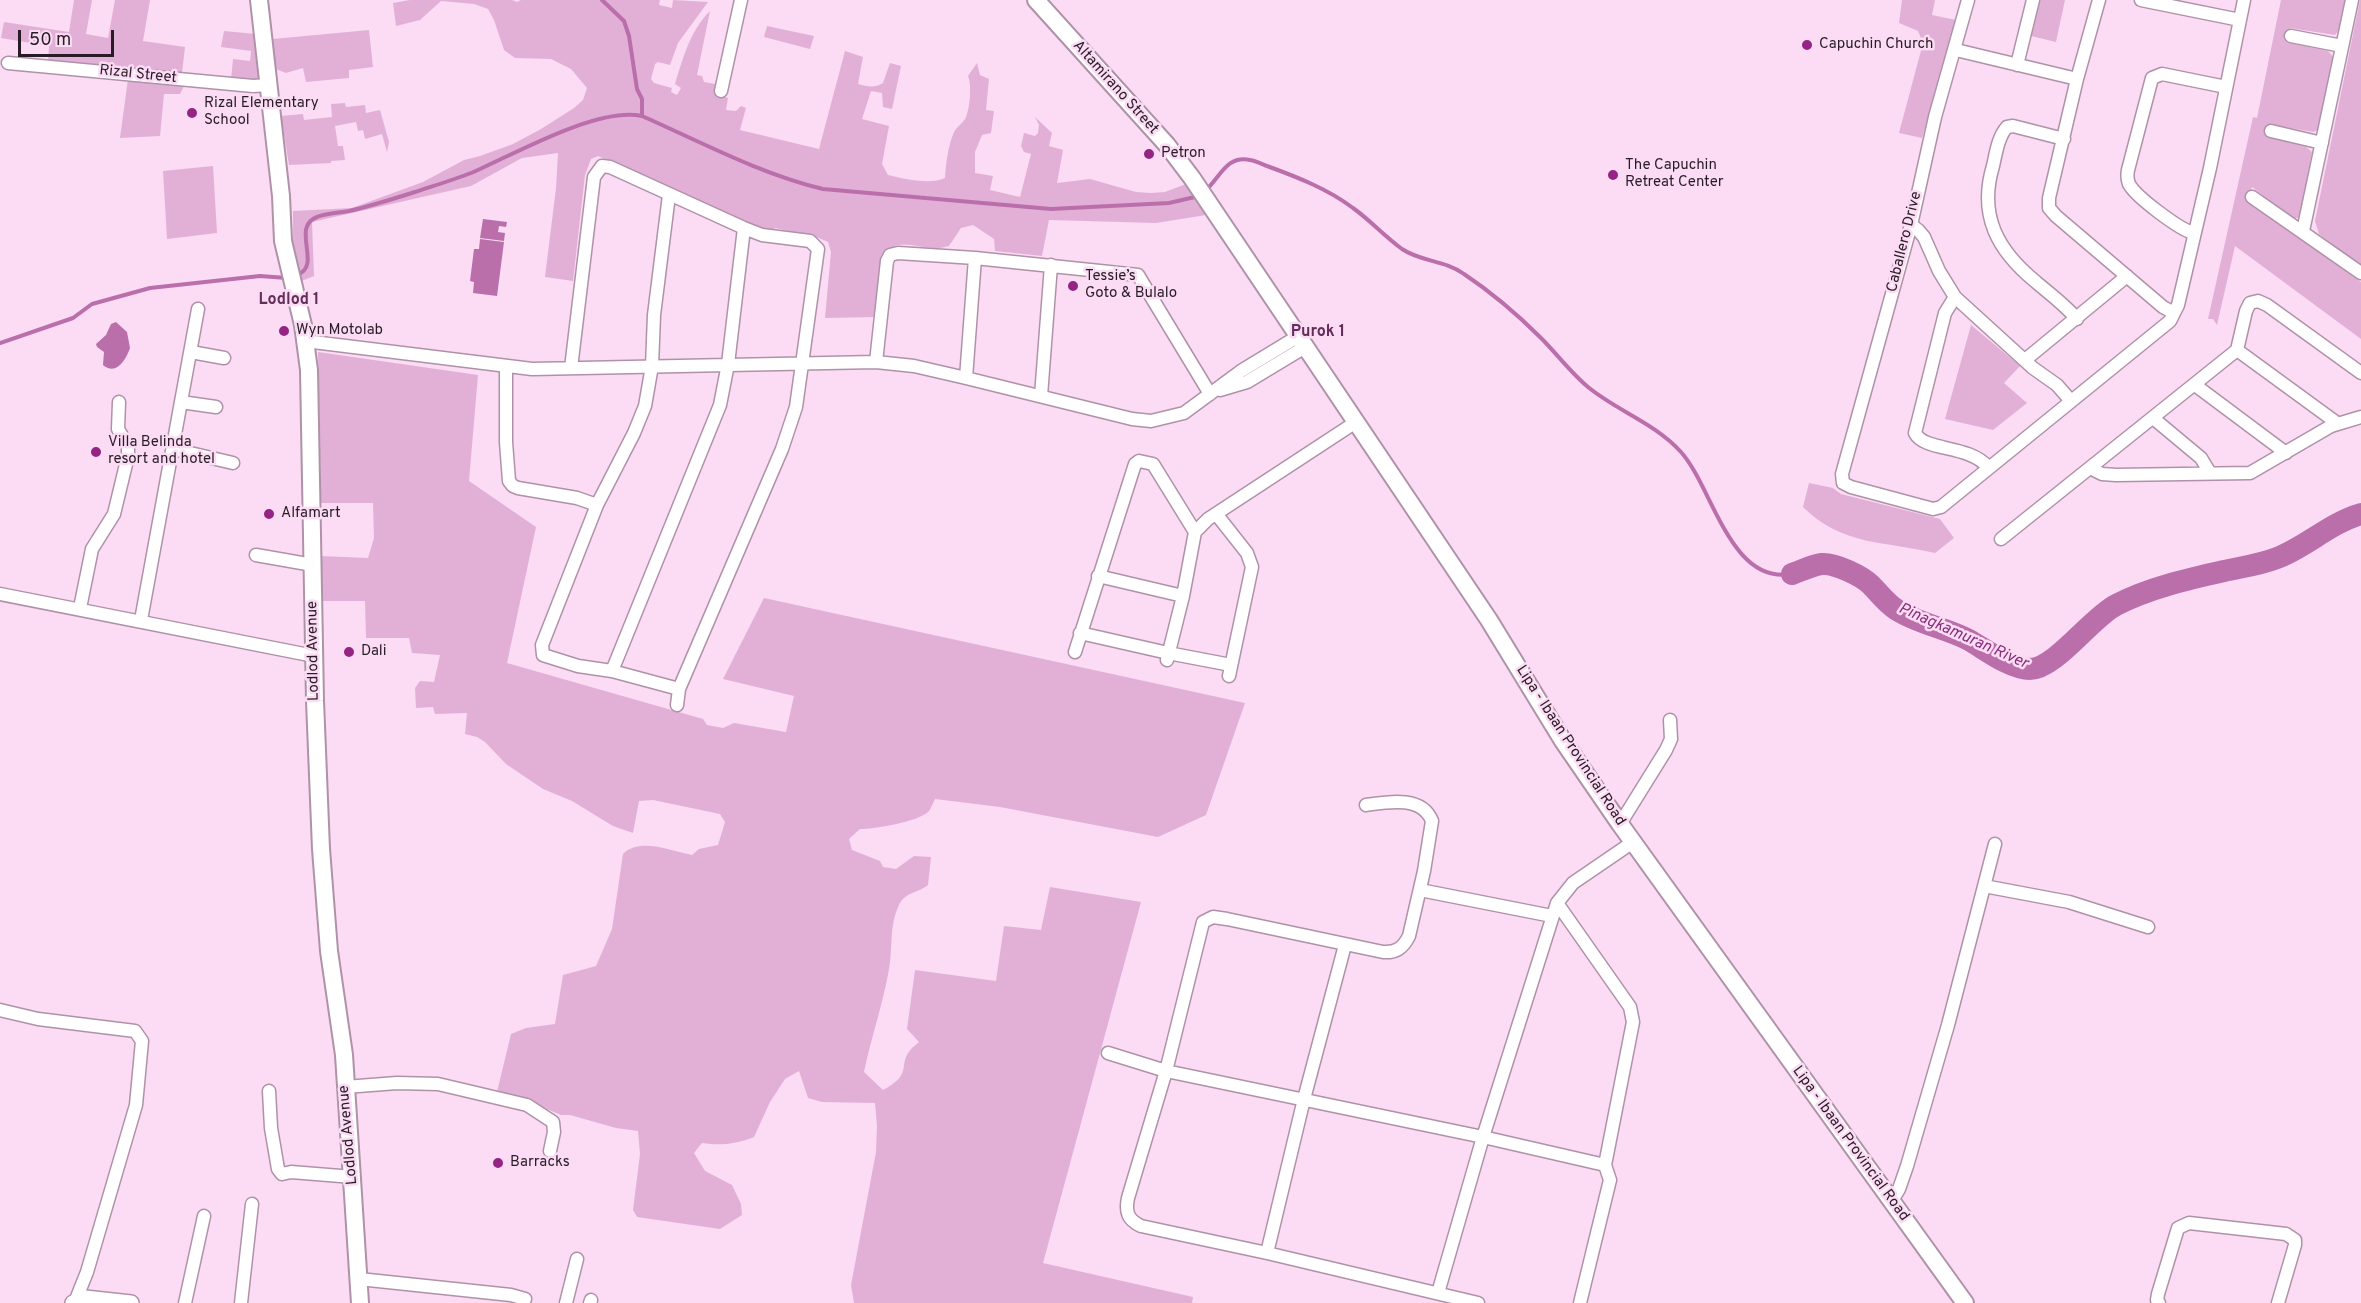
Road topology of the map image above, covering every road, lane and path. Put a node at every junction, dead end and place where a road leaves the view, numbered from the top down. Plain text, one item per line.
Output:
1 (741, 0) edge
2 (1036, 0) edge
3 (1968, 0) edge
4 (2033, 0) edge
5 (2098, 0) edge
6 (2141, 0) edge
7 (2244, 0) edge
8 (2352, 0) edge
9 (255, 1) edge
10 (2240, 20) junction
11 (2291, 36) dead end
12 (2342, 46) junction
13 (1956, 50) junction
14 (8, 63) dead end
15 (2017, 65) junction
16 (2077, 80) junction
17 (269, 85) junction
18 (2226, 87) junction
19 (721, 91) dead end
20 (2271, 131) dead end
21 (2064, 139) junction
22 (2322, 143) junction
23 (1192, 178) joint
24 (669, 195) junction
25 (2252, 197) dead end
26 (1911, 225) junction
27 (744, 228) junction
28 (2303, 231) junction
29 (2193, 233) junction
30 (975, 258) junction
31 (1051, 265) junction
32 (2361, 273) edge
33 (2127, 276) junction
34 (1955, 297) junction
35 (198, 309) dead end
36 (2174, 313) junction
37 (2077, 319) junction
38 (305, 340) junction
39 (1301, 342) junction
40 (2237, 350) junction
41 (191, 352) junction
42 (224, 358) dead end
43 (2025, 360) junction
44 (803, 362) junction
45 (876, 362) junction
46 (728, 364) junction
47 (652, 366) junction
48 (506, 367) junction
49 (571, 368) junction
50 (2361, 374) edge
51 (966, 378) junction
52 (2195, 386) junction
53 (1210, 393) junction
54 (1041, 396) junction
55 (2071, 401) junction
56 (119, 402) dead end
57 (181, 402) junction
58 (216, 407) dead end
59 (2361, 417) edge
60 (2153, 418) junction
61 (1356, 422) junction
62 (2337, 423) junction
63 (173, 449) junction
64 (2286, 453) junction
65 (233, 463) dead end
66 (1988, 467) junction
67 (2090, 468) junction
68 (2210, 473) junction
69 (597, 505) junction
70 (1216, 515) junction
71 (1195, 532) junction
72 (2001, 539) dead end
73 (256, 555) dead end
74 (313, 565) junction
75 (1098, 576) junction
76 (0, 594) edge
77 (1183, 596) junction
78 (80, 608) junction
79 (141, 620) junction
80 (1080, 633) junction
81 (1075, 652) dead end
82 (314, 656) junction
83 (1167, 657) junction
84 (612, 671) junction
85 (679, 689) junction
86 (677, 705) dead end
87 (1670, 720) dead end
88 (1366, 805) dead end
89 (1620, 824) junction
90 (1633, 842) junction
91 (1995, 844) dead end
92 (1984, 886) junction
93 (1420, 890) junction
94 (1557, 903) junction
95 (1552, 916) junction
96 (2148, 927) dead end
97 (1345, 945) junction
98 (0, 1010) edge
99 (1108, 1053) dead end
100 (1166, 1071) junction
101 (345, 1087) junction
102 (269, 1091) dead end
103 (1304, 1099) junction
104 (1483, 1137) junction
105 (550, 1151) dead end
106 (1605, 1165) junction
107 (353, 1177) junction
108 (1891, 1202) junction
109 (252, 1204) dead end
110 (204, 1216) dead end
111 (1267, 1253) junction
112 (578, 1259) dead end
113 (359, 1279) junction
114 (1438, 1293) junction
115 (525, 1299) dead end
116 (74, 1302) edge
117 (131, 1303) edge
118 (185, 1303) edge
119 (241, 1303) edge
120 (360, 1303) edge
121 (566, 1303) edge
122 (1478, 1303) edge
123 (1580, 1303) edge
124 (1965, 1303) edge
125 (2159, 1303) edge
126 (2278, 1303) edge

1 - 19 street
2 - 23 main road, Altamirano Street
3 - 13 street, Caballero Drive
4 - 15 street
5 - 16 street
6 - 10 street
7 - 10 street
8 - 12 street
9 - 17 main road, Lodlod Avenue
10 - 18 street
11 - 12 street
12 - 22 street
13 - 15 street
13 - 26 street, Caballero Drive
14 - 17 street, Rizal Street
15 - 16 street
16 - 21 street
17 - 38 main road, Lodlod Avenue
18 - 29 street
18 - 29 street
20 - 22 street
21 - 33 street
21 - 37 street
22 - 28 street
23 - 39 main road, Lipa - Ibaan Provincial Road
24 - 27 street
24 - 47 street
24 - 49 street
25 - 28 street
26 - 34 street
26 - 66 street, Caballero Drive
27 - 44 street
27 - 46 street
28 - 32 street
29 - 36 street
30 - 31 street
30 - 45 street
30 - 51 street
31 - 53 street
31 - 54 street
33 - 36 street
33 - 37 street
34 - 43 street
34 - 66 street
35 - 41 street
36 - 55 street
37 - 43 street
38 - 48 street
38 - 74 main road, Lodlod Avenue
39 - 53 street
39 - 61 main road, Lipa - Ibaan Provincial Road
40 - 50 street
40 - 52 street
40 - 62 street
41 - 42 street
41 - 57 street
43 - 55 street
44 - 45 street
44 - 46 street
44 - 85 street
45 - 51 street
46 - 47 street
46 - 84 street
47 - 49 street
47 - 69 street
48 - 49 street
48 - 69 street
51 - 54 street
52 - 60 street
52 - 64 street
53 - 54 street
55 - 66 street
56 - 78 street
57 - 58 street
57 - 63 street
59 - 62 street
60 - 67 street
60 - 68 street
61 - 70 street
61 - 89 main road, Lipa - Ibaan Provincial Road
62 - 64 street
63 - 65 street
63 - 79 street
64 - 68 street
67 - 68 street
67 - 72 street
69 - 84 street
70 - 71 street
70 - 83 street
71 - 75 street
71 - 77 street
73 - 74 street
74 - 82 main road, Lodlod Avenue
75 - 77 street
75 - 80 street
76 - 78 street
77 - 83 street
78 - 79 street
79 - 82 street
80 - 81 street
80 - 83 street
82 - 101 main road, Lodlod Avenue
84 - 85 street
85 - 86 street
87 - 89 street
88 - 93 street
89 - 90 main road, Lipa - Ibaan Provincial Road
90 - 94 street
90 - 108 main road, Lipa - Ibaan Provincial Road
91 - 92 street
92 - 96 street
92 - 108 street
93 - 95 street
93 - 97 street
94 - 95 street
94 - 106 street
95 - 104 street
97 - 100 street
97 - 103 street
98 - 116 street
99 - 100 street
100 - 103 street
100 - 111 street
101 - 105 street
101 - 107 main road, Lodlod Avenue
102 - 107 street
103 - 104 street
103 - 111 street
104 - 106 street
104 - 114 street
106 - 123 street
107 - 113 main road, Lodlod Avenue
108 - 124 main road, Lipa - Ibaan Provincial Road
109 - 119 street
110 - 118 street
111 - 114 street
112 - 121 street
113 - 115 street
113 - 120 main road, Lodlod Avenue
114 - 122 street
116 - 117 street
125 - 126 street

